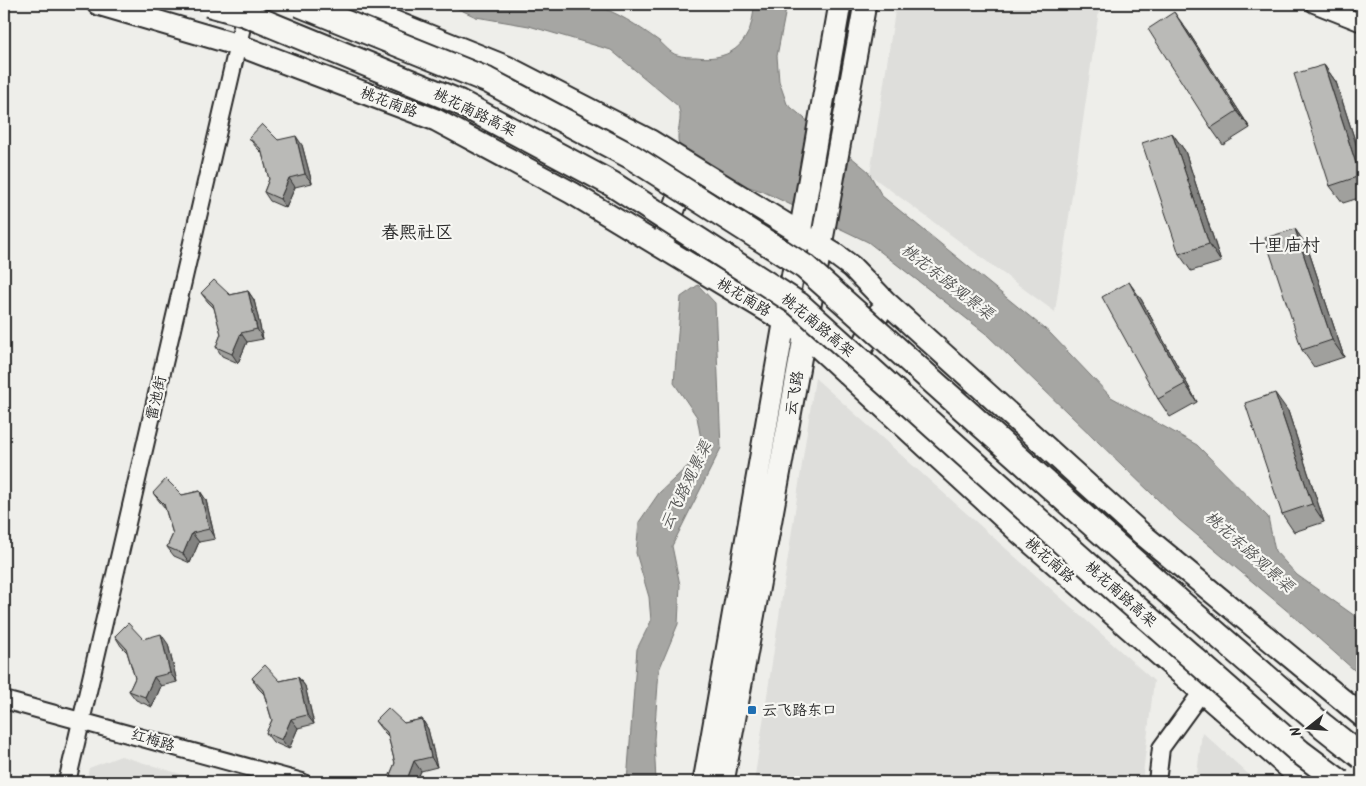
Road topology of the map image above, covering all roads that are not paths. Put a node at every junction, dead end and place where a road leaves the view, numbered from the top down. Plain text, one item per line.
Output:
1 (98, 4) edge
2 (208, 4) edge
3 (299, 4) edge
4 (350, 4) edge
5 (840, 4) edge
6 (865, 4) edge
7 (1314, 4) edge
8 (245, 14) junction
9 (1362, 23) edge
10 (238, 45) junction
11 (690, 165) junction
12 (800, 228) junction
13 (822, 240) junction
14 (661, 247) junction
15 (885, 301) junction
16 (784, 321) junction
17 (805, 335) junction
18 (849, 376) junction
19 (1201, 692) junction
20 (4, 700) edge
21 (1362, 716) edge
22 (81, 719) junction
23 (1362, 757) edge
24 (67, 782) edge
25 (302, 782) edge
26 (704, 782) edge
27 (723, 782) edge
28 (1157, 782) edge
29 (1305, 782) edge
30 (1340, 782) edge

1 - 10 main road, 桃花南路
2 - 8 highway, 桃花南路高架, bridge
3 - 23 highway, 桃花南路高架, bridge
4 - 11 main road
5 - 12 main road, 云飞路
6 - 13 main road, 云飞路
7 - 9 street
8 - 10 street, 雷池街
8 - 30 highway, 桃花南路高架, bridge
10 - 14 main road, 桃花南路
10 - 22 street, 雷池街
11 - 12 main road
11 - 14 main road
12 - 13 main road
12 - 16 main road, 云飞路
13 - 15 main road
13 - 17 main road, 云飞路
14 - 16 main road, 桃花南路
15 - 18 main road
15 - 21 main road
16 - 17 main road, 桃花南路
16 - 26 main road, 云飞路
17 - 18 main road, 桃花南路
17 - 27 main road, 云飞路
18 - 19 main road, 桃花南路
19 - 28 street
19 - 29 main road, 桃花南路
20 - 22 street, 红梅路
22 - 24 street, 雷池街
22 - 25 street, 红梅路

